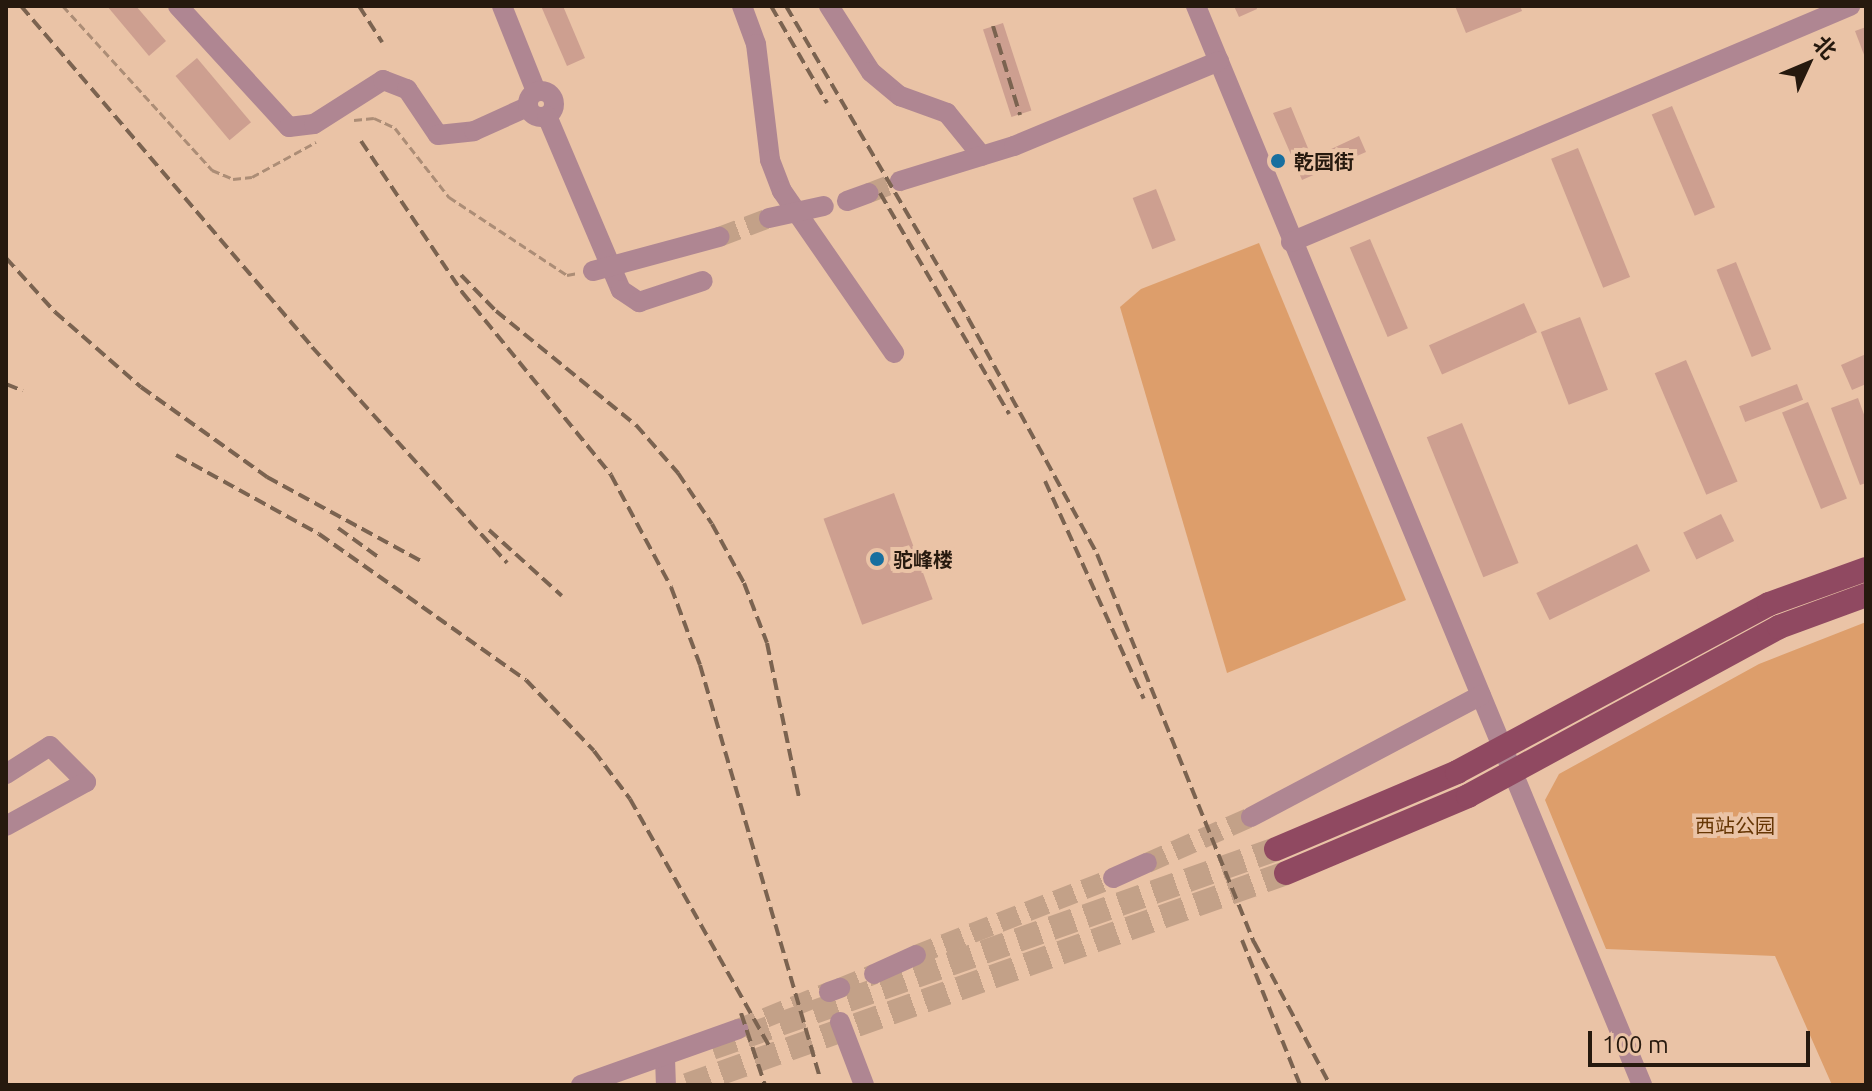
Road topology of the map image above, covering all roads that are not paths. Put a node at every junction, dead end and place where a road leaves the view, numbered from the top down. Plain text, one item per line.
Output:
1 (178, 6) edge
2 (502, 6) edge
3 (742, 6) edge
4 (829, 6) edge
5 (1196, 6) edge
6 (1850, 6) edge
7 (1219, 61) junction
8 (532, 99) junction
9 (982, 156) junction
10 (900, 181) tunnel mouth
11 (869, 193) tunnel mouth
12 (847, 201) dead end
13 (824, 206) dead end
14 (798, 212) junction
15 (769, 218) tunnel mouth
16 (719, 237) tunnel mouth
17 (1291, 242) junction
18 (602, 267) junction
19 (703, 281) dead end
20 (894, 353) dead end
21 (1866, 569) edge
22 (1866, 595) edge
23 (1481, 695) junction
24 (1503, 749) junction
25 (1513, 773) junction
26 (6, 774) edge
27 (1251, 817) tunnel mouth
28 (6, 826) edge
29 (1276, 849) tunnel mouth
30 (1147, 863) tunnel mouth
31 (1286, 873) tunnel mouth
32 (1113, 878) tunnel mouth
33 (916, 955) tunnel mouth
34 (874, 974) tunnel mouth
35 (840, 1022) dead end
36 (738, 1029) tunnel mouth
37 (665, 1058) junction
38 (581, 1085) edge
39 (666, 1085) edge
40 (864, 1085) edge
41 (1642, 1085) edge

1 - 8 street
2 - 8 street
3 - 14 street
4 - 9 street
5 - 7 street
6 - 17 street
7 - 9 street
7 - 17 street
8 - 18 street
9 - 10 street
11 - 12 street
13 - 14 street
14 - 15 street
14 - 20 street
16 - 18 street
17 - 23 street
18 - 19 street
21 - 24 main road
22 - 25 main road
23 - 24 street
23 - 27 street
24 - 25 street
24 - 29 main road
25 - 31 main road
25 - 41 street
26 - 28 street
30 - 32 street
33 - 34 street
35 - 40 street
36 - 37 street
37 - 38 street
37 - 39 street

